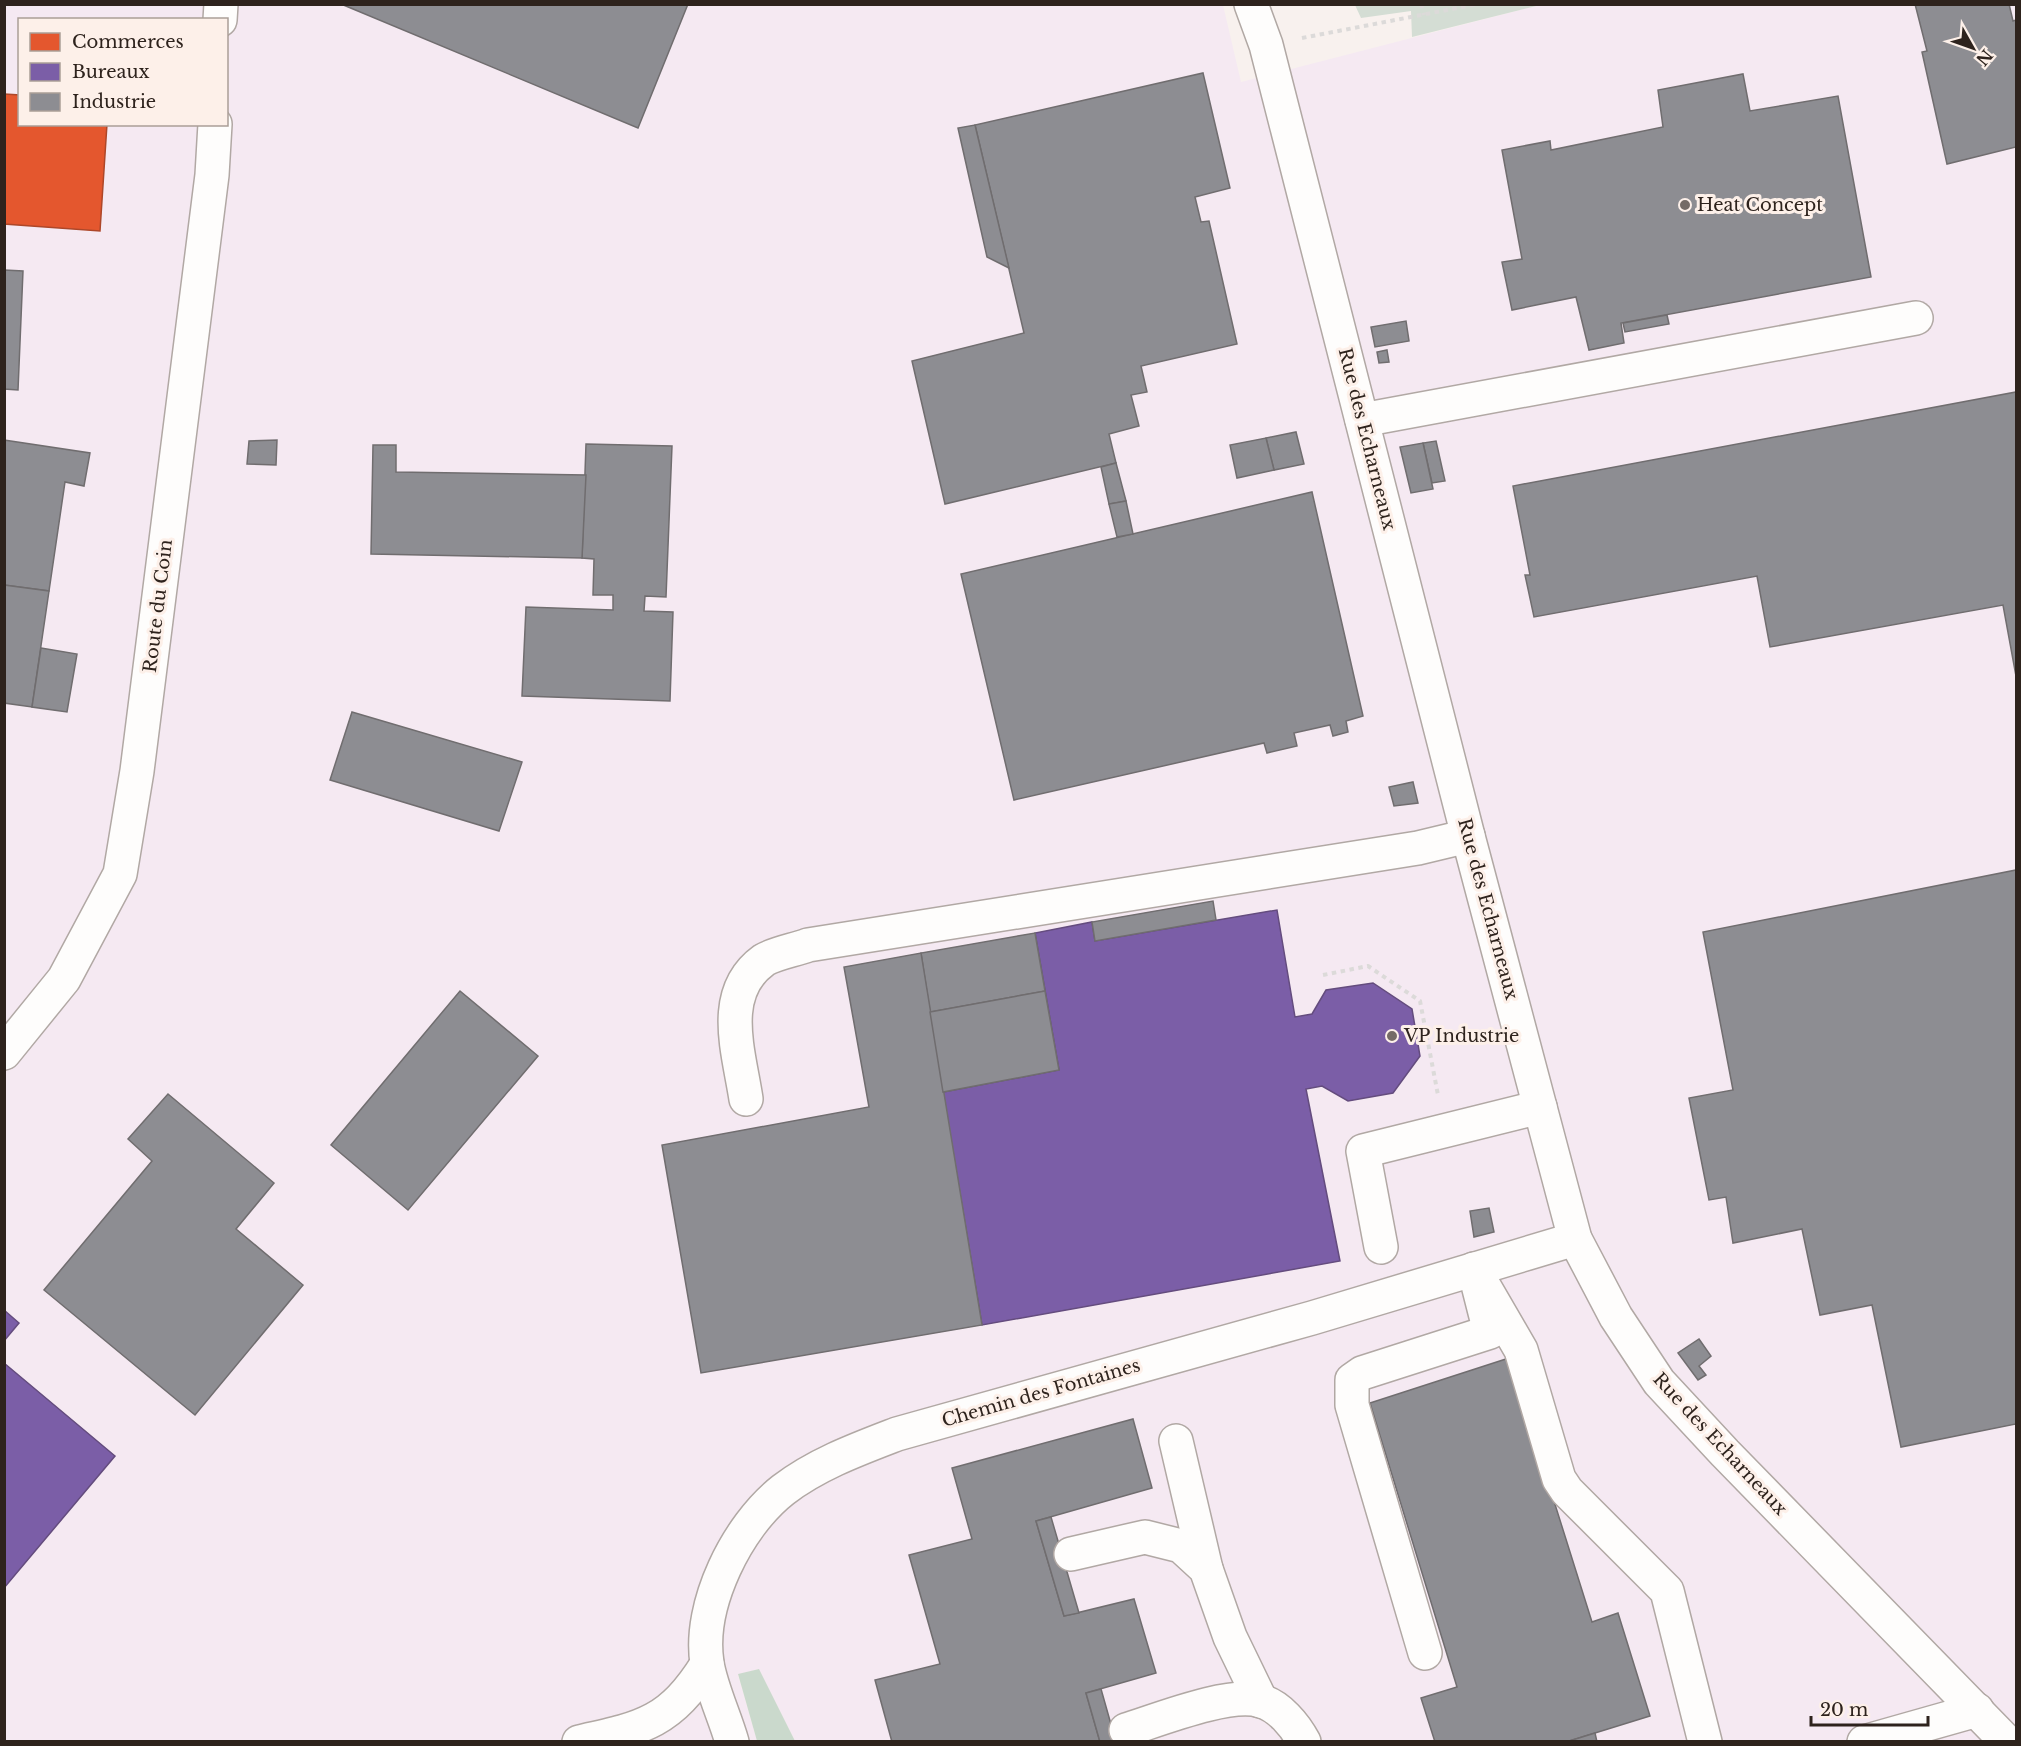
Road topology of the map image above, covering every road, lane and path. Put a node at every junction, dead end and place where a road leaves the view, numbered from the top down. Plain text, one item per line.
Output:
1 (1251, 4) edge
2 (1421, 4) edge
3 (1478, 4) edge
4 (1424, 15) junction
5 (1301, 39) dead end
6 (215, 126) edge
7 (1916, 318) dead end
8 (1362, 420) junction
9 (1468, 836) junction
10 (1323, 975) dead end
11 (4, 1053) edge
12 (746, 1099) dead end
13 (1540, 1107) junction
14 (1445, 1131) junction
15 (1575, 1239) junction
16 (1381, 1247) dead end
17 (1474, 1269) junction
18 (1176, 1441) dead end
19 (1071, 1554) dead end
20 (1206, 1569) junction
21 (1425, 1653) dead end
22 (707, 1664) junction
23 (1261, 1701) junction
24 (1977, 1710) junction
25 (1126, 1730) dead end
26 (626, 1738) edge
27 (579, 1742) edge
28 (732, 1742) edge
29 (1304, 1742) edge
30 (1705, 1742) edge
31 (1864, 1742) edge
32 (2007, 1742) edge

1 - 8 street, Rue des Echarneaux
2 - 4 path
3 - 4 path
4 - 5 path
6 - 11 street, Route du Coin
7 - 8 street
8 - 9 street, Rue des Echarneaux
9 - 12 street
9 - 13 street, Rue des Echarneaux
10 - 14 path
13 - 14 street
13 - 15 street, Rue des Echarneaux
14 - 16 street
15 - 17 street, Chemin des Fontaines
15 - 24 street, Rue des Echarneaux
17 - 21 street
17 - 22 street, Chemin des Fontaines
17 - 30 street
18 - 20 street
19 - 20 street
20 - 23 street
22 - 26 street
22 - 28 street, Chemin des Fontaines
23 - 25 street
23 - 29 street
24 - 31 street
24 - 32 street, Rue des Echarneaux
26 - 27 street

